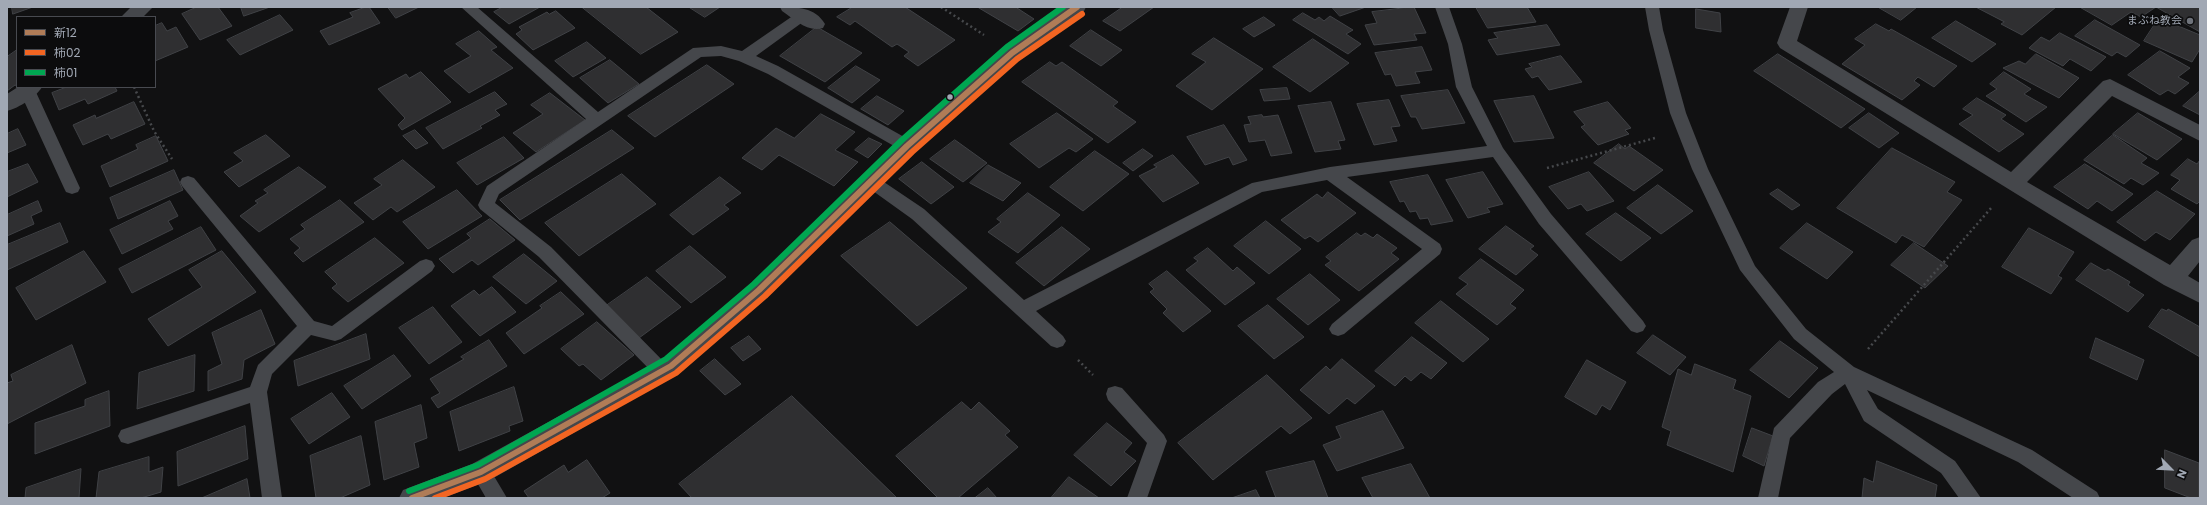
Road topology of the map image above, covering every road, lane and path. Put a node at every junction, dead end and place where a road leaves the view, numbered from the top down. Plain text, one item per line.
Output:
1 (144, 7) edge
2 (468, 7) edge
3 (941, 7) edge
4 (1077, 7) edge
5 (1442, 7) edge
6 (1652, 7) edge
7 (1799, 7) edge
8 (131, 16) edge
9 (802, 16) edge
10 (1012, 53) junction
11 (744, 57) junction
12 (134, 88) edge
13 (29, 89) edge
14 (7, 104) edge
15 (597, 120) junction
16 (1685, 129) junction
17 (2200, 134) edge
18 (907, 146) junction
19 (1497, 151) junction
20 (1330, 173) junction
21 (1515, 177) junction
22 (188, 182) joint
23 (872, 182) junction
24 (2013, 183) junction
25 (72, 188) dead end
26 (2200, 246) edge
27 (426, 266) dead end
28 (2172, 279) junction
29 (2200, 294) edge
30 (1024, 309) junction
31 (1636, 326) dead end
32 (308, 327) junction
33 (1338, 329) dead end
34 (1057, 341) joint
35 (662, 372) junction
36 (1848, 372) junction
37 (258, 392) junction
38 (1114, 394) joint
39 (128, 436) dead end
40 (482, 472) junction
41 (272, 498) edge
42 (412, 498) edge
43 (497, 498) edge
44 (1137, 498) edge
45 (1768, 498) edge
46 (1971, 498) edge
47 (2090, 498) edge

1 - 8 street
2 - 15 lane
3 - 10 path
4 - 10 street
5 - 19 lane
6 - 16 lane
7 - 24 street
9 - 11 lane
10 - 18 street
11 - 15 lane
11 - 18 lane
12 - 22 path
13 - 14 street
13 - 25 lane
15 - 35 lane
16 - 21 path
16 - 36 lane
17 - 24 street
18 - 23 street
19 - 20 lane
19 - 21 lane
20 - 30 lane
20 - 33 lane
21 - 31 lane
22 - 32 lane
23 - 30 lane
23 - 35 street
24 - 28 street
24 - 36 path
26 - 28 street
27 - 32 lane
28 - 29 street
30 - 34 lane
32 - 37 lane
34 - 38 path
35 - 40 street
36 - 45 lane
36 - 46 lane
36 - 47 lane
37 - 39 lane
37 - 41 lane
38 - 44 lane
40 - 42 street
40 - 43 lane

